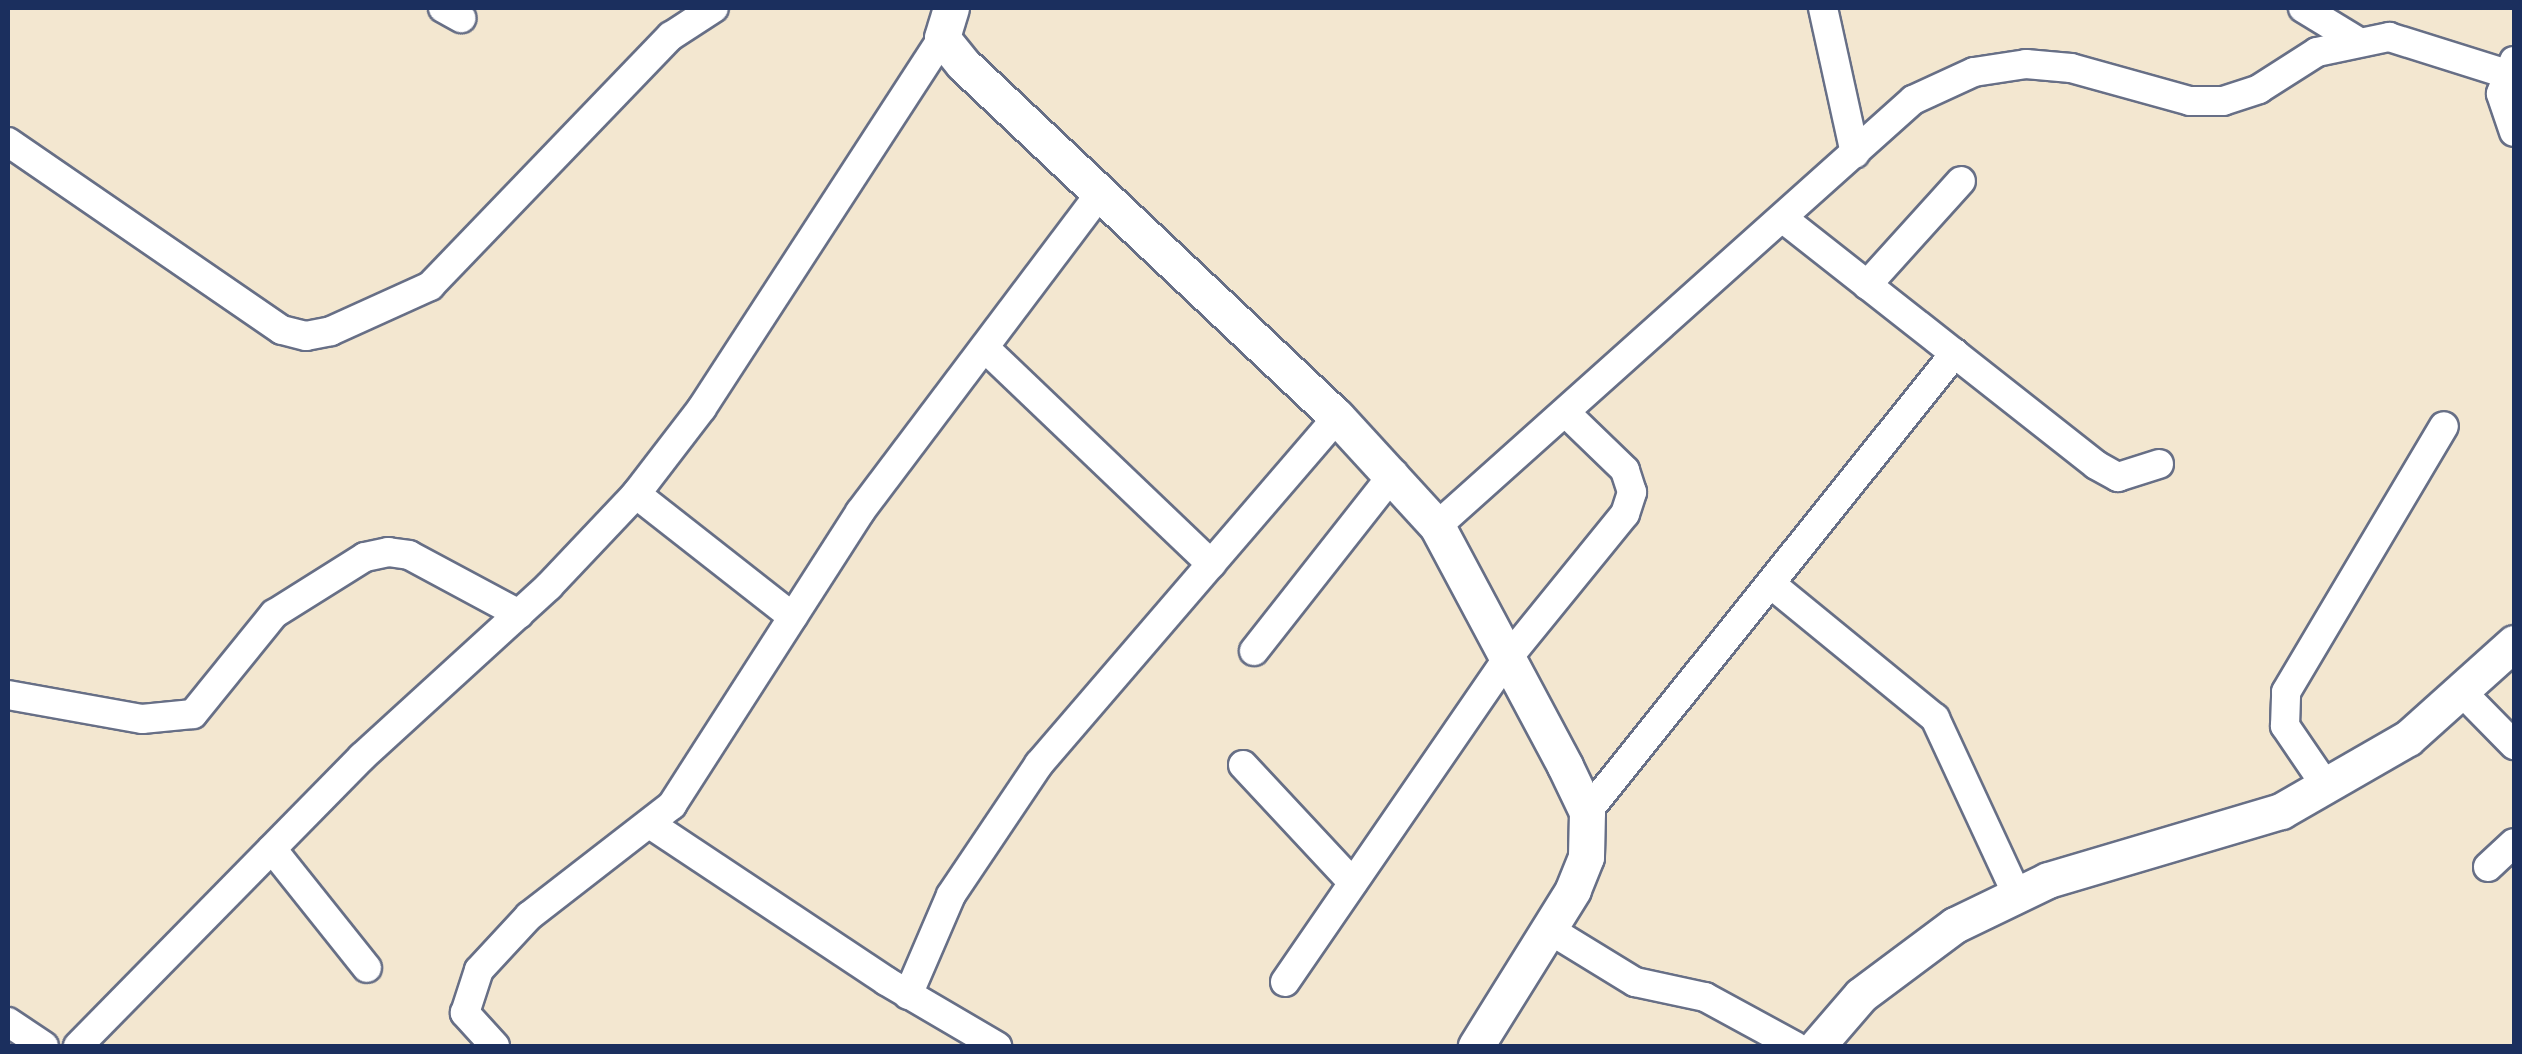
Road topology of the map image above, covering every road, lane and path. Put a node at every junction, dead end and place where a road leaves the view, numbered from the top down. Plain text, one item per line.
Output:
1 (714, 8) edge
2 (1823, 8) edge
3 (2304, 8) edge
4 (947, 23) edge
5 (2354, 39) junction
6 (2511, 68) edge
7 (2514, 132) edge
8 (8, 142) edge
9 (1855, 154) junction
10 (1961, 182) dead end
11 (1100, 194) junction
12 (1785, 220) junction
13 (1867, 284) junction
14 (985, 348) junction
15 (1955, 353) junction
16 (1566, 412) junction
17 (1337, 417) junction
18 (2444, 426) dead end
19 (2159, 464) dead end
20 (1394, 474) junction
21 (636, 494) junction
22 (1437, 526) junction
23 (1211, 564) junction
24 (1771, 584) junction
25 (518, 614) junction
26 (794, 617) junction
27 (2514, 643) edge
28 (1254, 651) dead end
29 (1506, 658) junction
30 (2461, 691) junction
31 (8, 695) edge
32 (2514, 745) edge
33 (1242, 765) dead end
34 (2326, 786) junction
35 (1587, 812) junction
36 (650, 824) junction
37 (2514, 843) edge
38 (272, 849) junction
39 (2488, 867) dead end
40 (1353, 883) junction
41 (2017, 895) junction
42 (1550, 930) junction
43 (367, 968) dead end
44 (1285, 982) dead end
45 (908, 995) junction
46 (8, 1022) edge
47 (44, 1046) edge
48 (78, 1046) edge
49 (495, 1046) edge
50 (997, 1046) edge
51 (1476, 1046) edge
52 (1795, 1046) edge
53 (1817, 1046) edge

1 - 8 street
2 - 9 street
3 - 5 street
4 - 11 street
4 - 21 street
5 - 6 street
5 - 9 street
6 - 7 street
9 - 12 street
10 - 13 street
11 - 14 street
11 - 17 street
12 - 13 street
12 - 16 street
13 - 15 street
14 - 23 street
14 - 26 street
15 - 19 street
15 - 24 street
16 - 22 street
16 - 29 street
17 - 20 street
17 - 23 street
18 - 34 street
20 - 22 street
20 - 28 street
21 - 25 street
21 - 26 street
22 - 29 street
23 - 45 street
24 - 35 street
24 - 41 street
25 - 31 street
25 - 38 street
26 - 36 street
27 - 30 street
29 - 35 street
29 - 40 street
30 - 32 street
30 - 34 street
33 - 40 street
34 - 41 street
35 - 42 street
36 - 45 street
36 - 49 street
37 - 39 street
38 - 43 street
38 - 48 street
40 - 44 street
41 - 53 street
42 - 51 street
42 - 52 street
45 - 50 street
46 - 47 street

